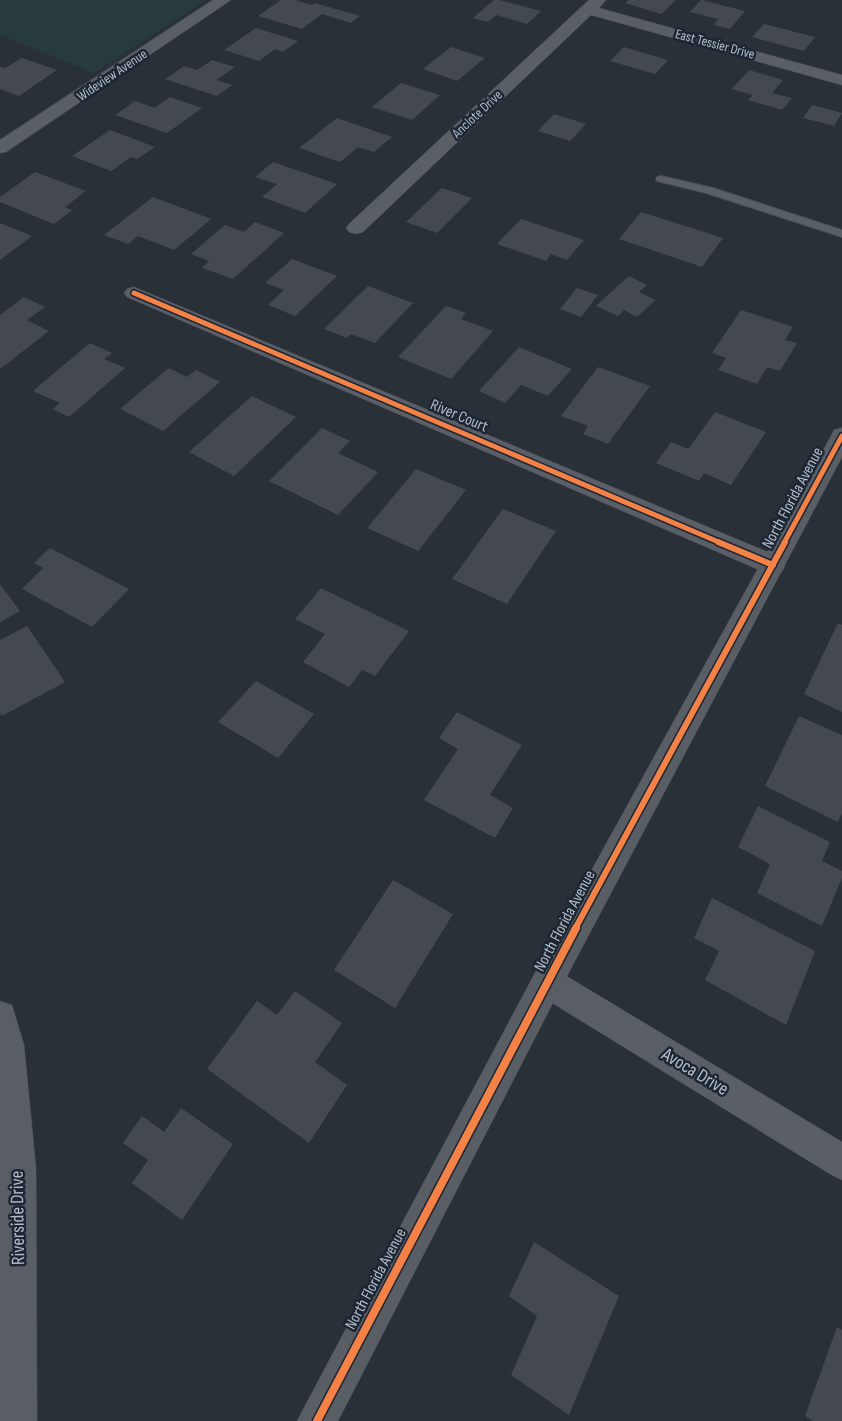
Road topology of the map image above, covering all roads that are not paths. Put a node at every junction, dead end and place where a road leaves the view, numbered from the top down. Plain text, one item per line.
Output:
1 (223, 0) edge
2 (593, 5) edge
3 (842, 80) edge
4 (0, 148) edge
5 (661, 179) dead end
6 (356, 228) dead end
7 (842, 234) edge
8 (134, 293) dead end
9 (842, 436) edge
10 (773, 564) junction
11 (547, 982) junction
12 (0, 1017) edge
13 (842, 1162) edge
14 (17, 1421) edge
15 (317, 1421) edge

1 - 4 street, Wideview Avenue
2 - 3 street, East Tessier Drive
2 - 6 street, Anclote Drive
5 - 7 lane
8 - 10 street, River Court
9 - 10 street, North Florida Avenue
10 - 11 street, North Florida Avenue
11 - 13 street, Avoca Drive
11 - 15 street, North Florida Avenue
12 - 14 street, Riverside Drive

